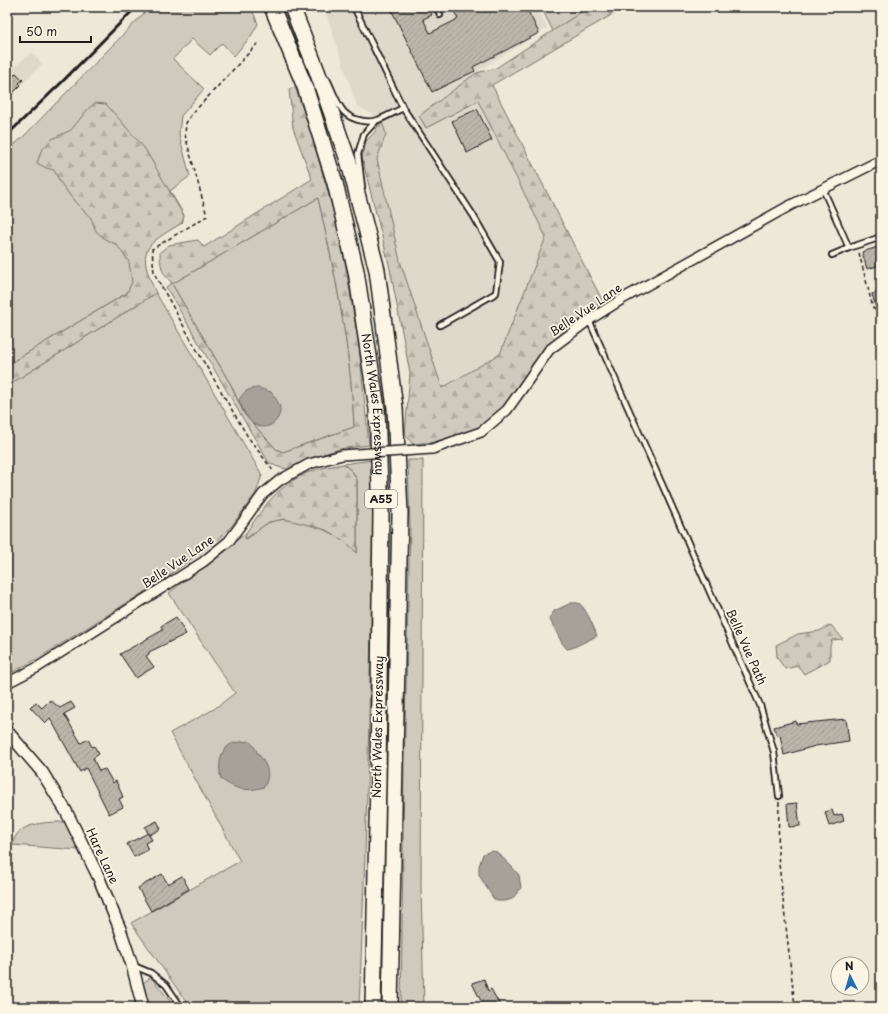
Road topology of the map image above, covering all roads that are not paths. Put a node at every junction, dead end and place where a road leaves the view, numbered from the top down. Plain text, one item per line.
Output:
1 (272, 7) edge
2 (293, 7) edge
3 (354, 7) edge
4 (437, 7) edge
5 (440, 15) dead end
6 (319, 62) dead end
7 (325, 75) dead end
8 (403, 108) junction
9 (376, 121) junction
10 (881, 160) edge
11 (823, 189) junction
12 (363, 191) dead end
13 (364, 199) dead end
14 (881, 237) edge
15 (849, 248) junction
16 (371, 251) junction
17 (832, 256) dead end
18 (589, 320) junction
19 (440, 325) dead end
20 (7, 683) edge
21 (7, 731) edge
22 (779, 796) road end
23 (132, 965) junction
24 (143, 1007) edge
25 (181, 1007) edge
26 (373, 1007) edge
27 (390, 1007) edge

1 - 26 highway, North Wales Expressway / A55
2 - 6 lane
2 - 16 highway, North Wales Expressway / A55
3 - 8 lane
4 - 5 lane
7 - 9 lane
8 - 9 lane
8 - 19 lane
9 - 12 lane
10 - 11 street, Belle Vue Lane
11 - 15 lane
11 - 18 street, Belle Vue Lane
13 - 16 lane
14 - 15 lane
15 - 17 lane
16 - 27 highway, North Wales Expressway / A55
18 - 20 street, Belle Vue Lane, bridge
18 - 22 lane, Belle Vue Path
21 - 23 street, Hare Lane
23 - 24 street, Hare Lane
23 - 25 lane

